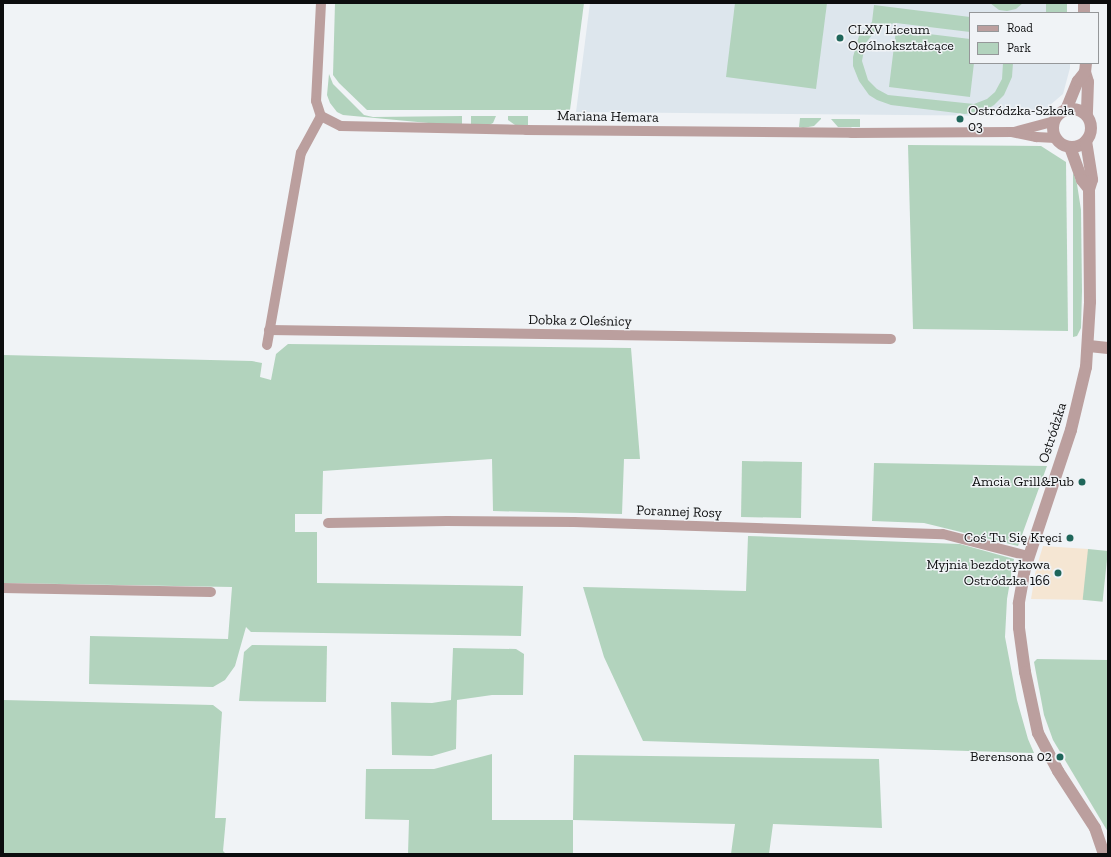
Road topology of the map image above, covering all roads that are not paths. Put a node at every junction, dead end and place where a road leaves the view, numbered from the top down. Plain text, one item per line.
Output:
1 (321, 3) edge
2 (1085, 67) edge
3 (1066, 110) junction
4 (1087, 115) junction
5 (321, 116) junction
6 (1054, 121) junction
7 (1012, 132) junction
8 (1056, 138) junction
9 (1086, 141) junction
10 (1070, 147) junction
11 (1089, 189) junction
12 (269, 330) junction
13 (891, 339) dead end
14 (267, 345) dead end
15 (1089, 346) junction
16 (1108, 348) edge
17 (328, 523) dead end
18 (1028, 556) junction
19 (3, 588) edge
20 (212, 592) dead end
21 (1104, 854) edge

1 - 5 street
2 - 3 street
2 - 4 street
3 - 4 street
3 - 6 street
4 - 9 street
5 - 7 street, Mariana Hemara
5 - 12 street
6 - 7 street, Mariana Hemara
6 - 8 street
7 - 8 street, Mariana Hemara
8 - 10 street
9 - 10 street
9 - 11 street, Ostródzka
10 - 11 street
11 - 15 street, Ostródzka
12 - 13 street, Dobka z Oleśnicy
12 - 14 street
15 - 16 street
15 - 18 street, Ostródzka
17 - 18 street, Porannej Rosy
18 - 21 street, Ostródzka
19 - 20 street

